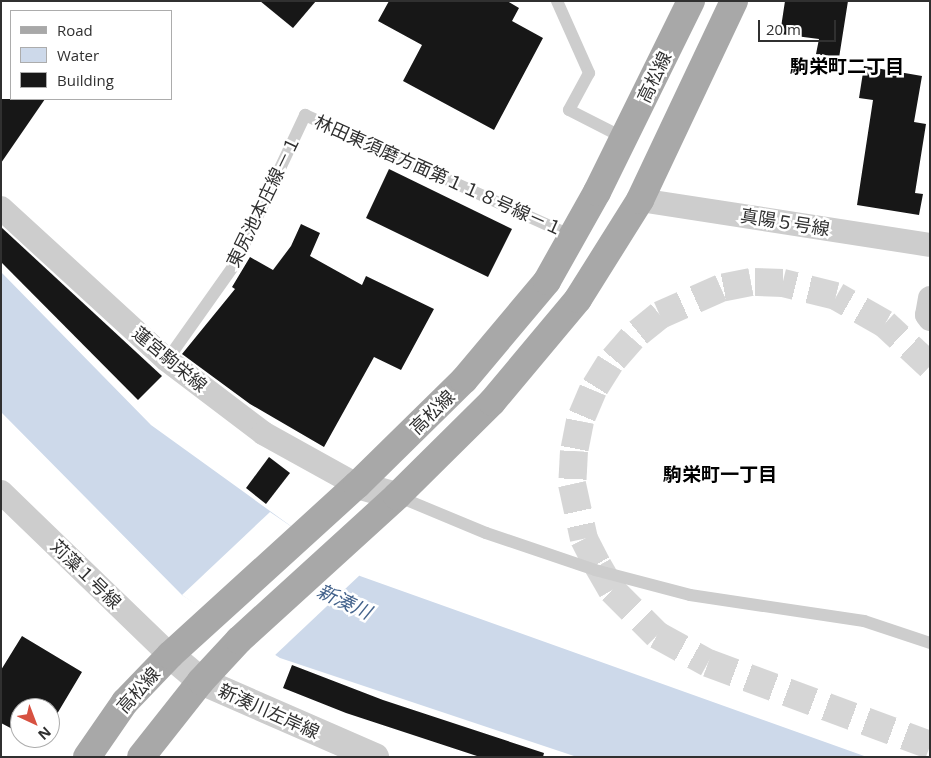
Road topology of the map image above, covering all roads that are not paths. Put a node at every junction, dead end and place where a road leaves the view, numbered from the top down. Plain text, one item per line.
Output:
1 (557, 1) edge
2 (691, 1) edge
3 (734, 1) edge
4 (305, 115) joint
5 (624, 138) junction
6 (640, 200) junction
7 (1, 208) edge
8 (572, 236) junction
9 (930, 245) edge
10 (930, 298) edge
11 (930, 319) edge
12 (167, 360) junction
13 (357, 485) junction
14 (1, 492) edge
15 (397, 496) junction
16 (930, 643) edge
17 (170, 655) junction
18 (201, 681) junction
19 (87, 757) edge
20 (141, 757) edge
21 (375, 757) edge

1 - 5 lane
2 - 5 main road, 高松線
3 - 6 main road, 高松線
4 - 8 lane, 林田東須磨方面第１１８号線－１
4 - 12 lane, 東尻池本庄線－１
5 - 8 main road, 高松線
6 - 9 street, 真陽５号線
6 - 15 main road, 高松線
7 - 12 street, 蓮宮駒栄線
8 - 13 main road, 高松線
10 - 11 street
12 - 13 street, 蓮宮駒栄線
13 - 15 street
13 - 17 main road, 高松線
14 - 17 street, 苅藻１号線
15 - 16 lane
15 - 18 main road, 高松線
17 - 18 street, 新湊川左岸線
17 - 19 main road, 高松線
18 - 20 main road, 高松線
18 - 21 street, 新湊川左岸線

